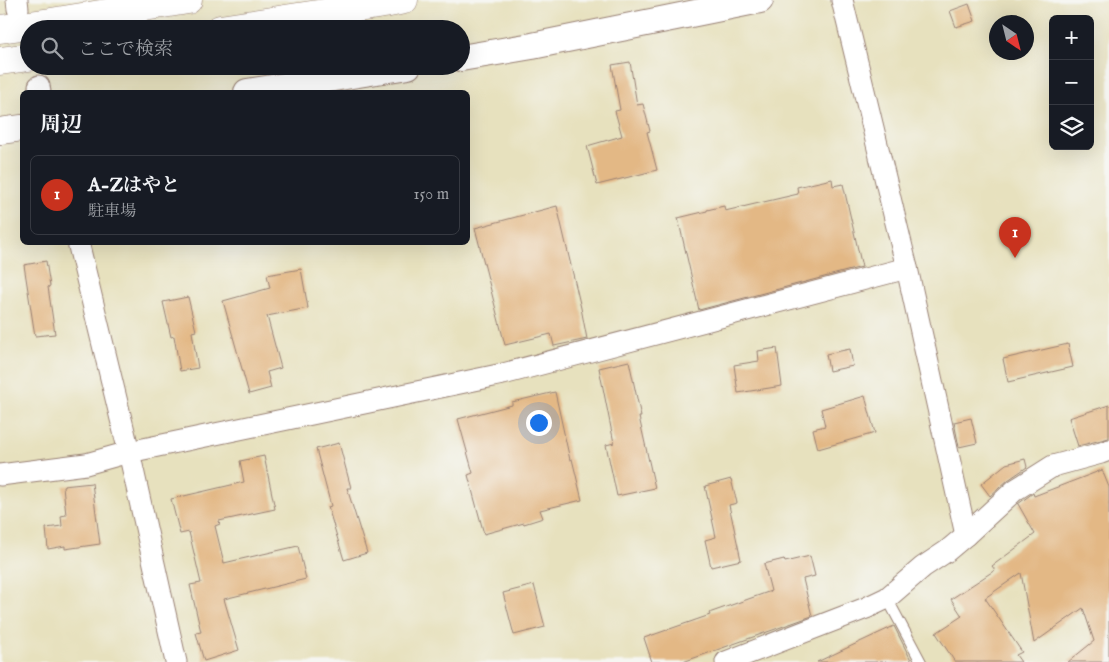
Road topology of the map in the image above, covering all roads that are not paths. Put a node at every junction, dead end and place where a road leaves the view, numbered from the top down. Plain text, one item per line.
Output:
1 (188, 0) edge
2 (404, 0) edge
3 (760, 0) edge
4 (842, 0) edge
5 (63, 20) edge
6 (279, 20) edge
7 (20, 26) edge
8 (0, 29) edge
9 (470, 56) edge
10 (20, 58) edge
11 (0, 61) edge
12 (352, 75) edge
13 (259, 90) edge
14 (20, 128) edge
15 (0, 131) edge
16 (79, 245) edge
17 (907, 268) junction
18 (1109, 450) edge
19 (129, 452) junction
20 (0, 475) edge
21 (966, 536) junction
22 (887, 598) junction
23 (176, 662) edge
24 (726, 662) edge
25 (921, 662) edge

1 - 5 highway
2 - 6 highway
3 - 9 street
4 - 17 street
7 - 8 highway
10 - 11 highway
12 - 13 street
14 - 15 street
16 - 19 street
17 - 19 street
17 - 21 street
18 - 21 street
19 - 20 street
19 - 23 street
21 - 22 street
22 - 24 street
22 - 25 lane

